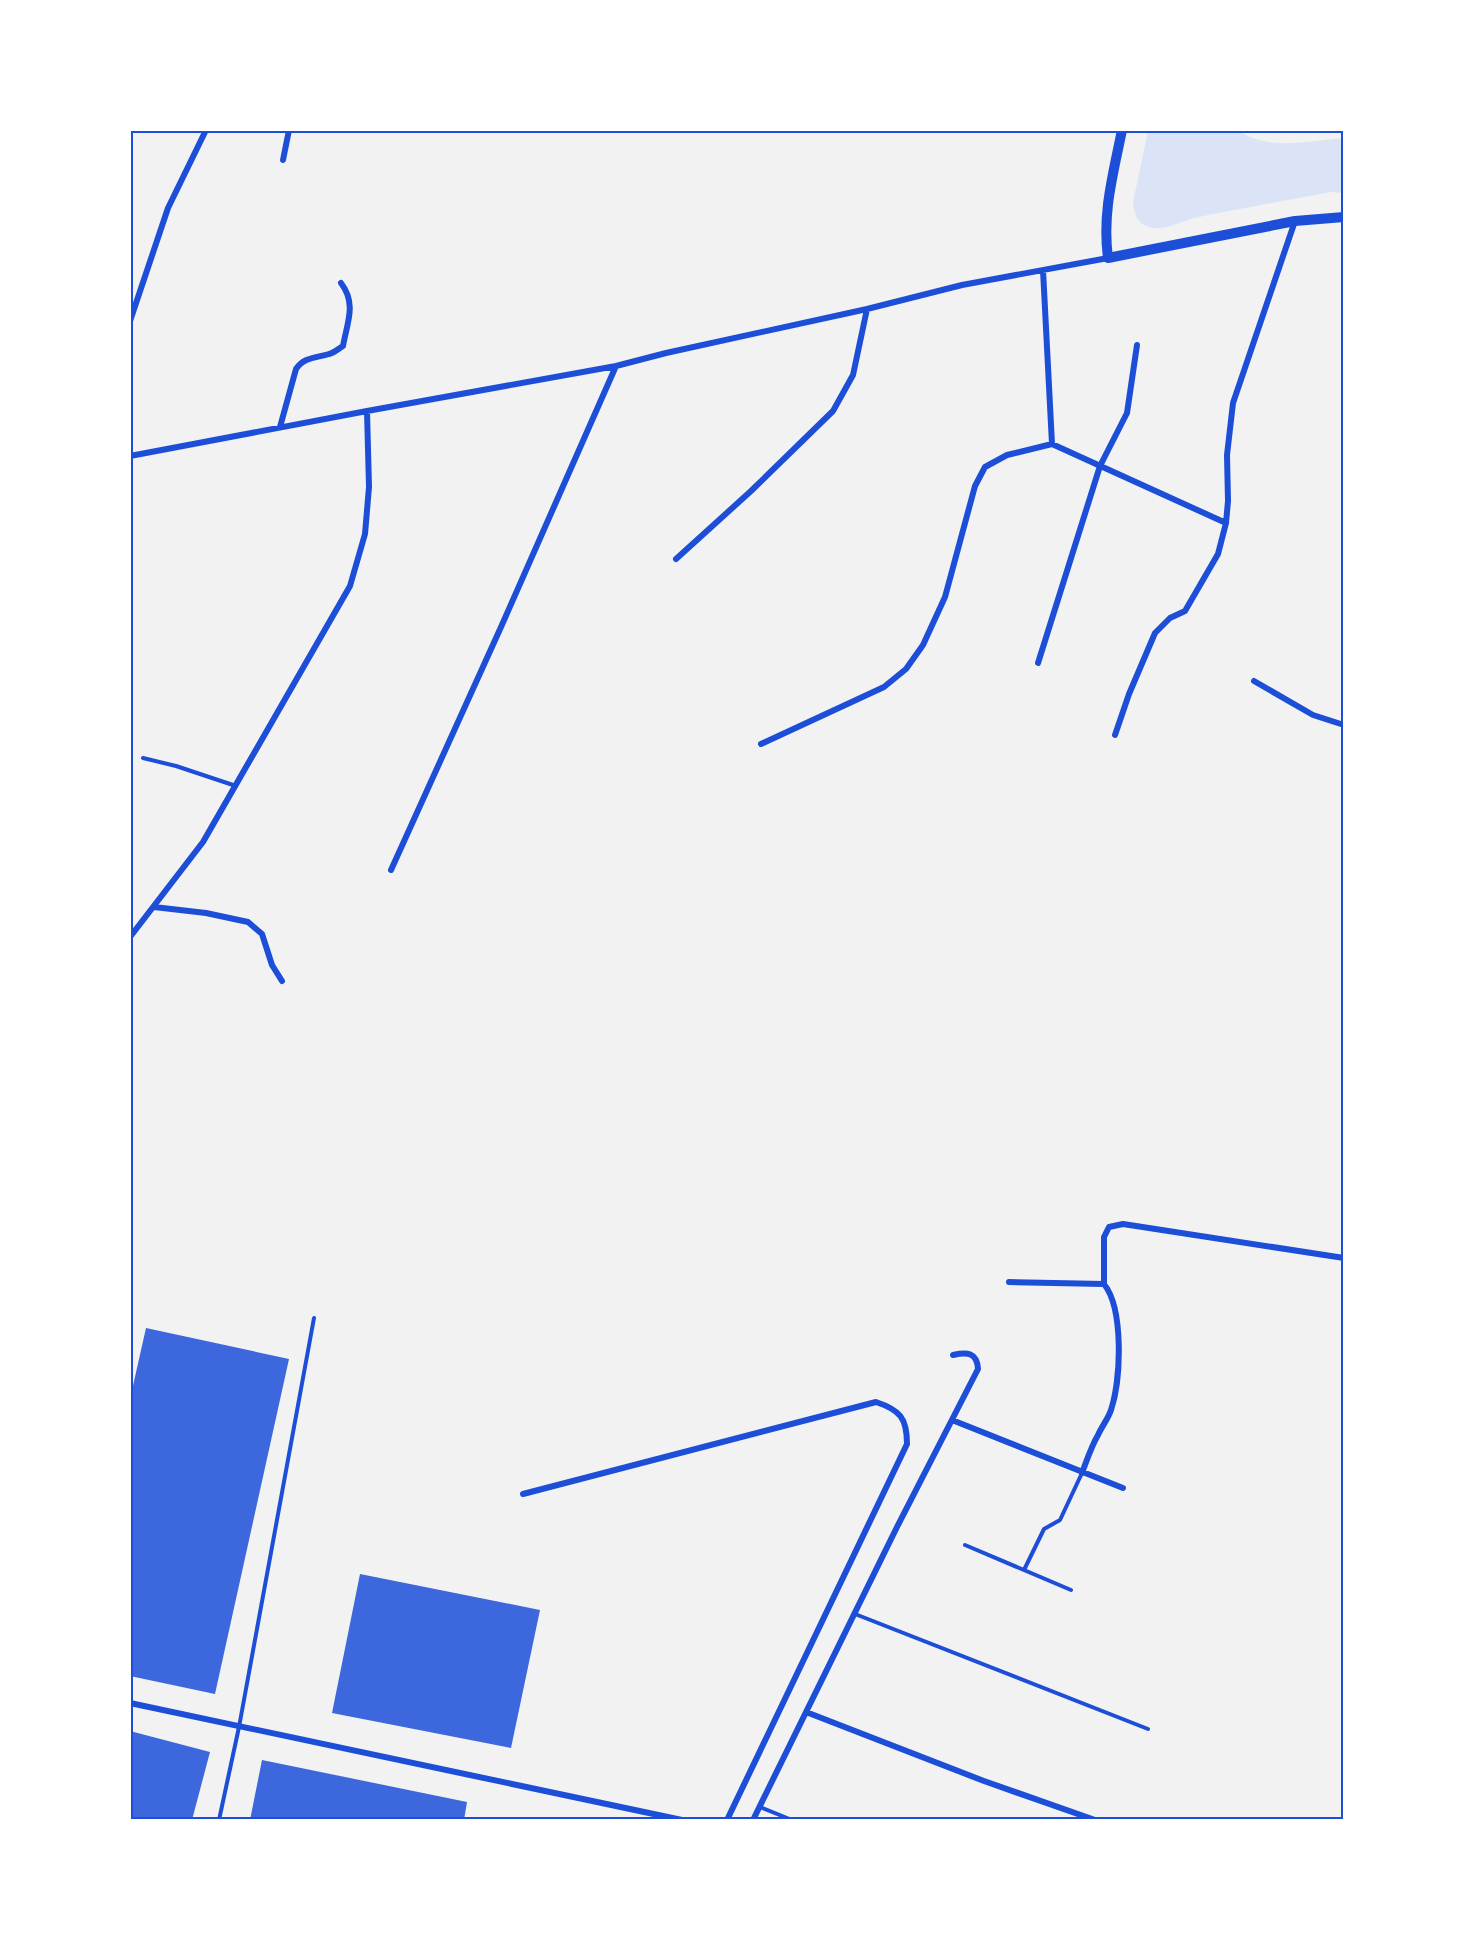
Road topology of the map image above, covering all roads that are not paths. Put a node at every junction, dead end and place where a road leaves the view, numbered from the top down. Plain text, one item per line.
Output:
1 (206, 130) edge
2 (289, 130) edge
3 (1122, 130) edge
4 (283, 160) dead end
5 (1344, 217) edge
6 (1295, 221) junction
7 (1108, 258) junction
8 (1043, 270) junction
9 (341, 283) dead end
10 (867, 309) junction
11 (130, 321) edge
12 (1137, 345) dead end
13 (616, 366) junction
14 (367, 411) junction
15 (280, 427) junction
16 (1052, 444) junction
17 (130, 456) edge
18 (1100, 466) junction
19 (1226, 523) junction
20 (676, 560) dead end
21 (1038, 663) dead end
22 (1254, 681) dead end
23 (1344, 725) edge
24 (1115, 735) dead end
25 (761, 744) dead end
26 (143, 758) dead end
27 (236, 786) junction
28 (391, 870) dead end
29 (154, 907) junction
30 (130, 937) edge
31 (282, 981) dead end
32 (1344, 1258) edge
33 (1009, 1282) dead end
34 (1104, 1284) junction
35 (314, 1318) dead end
36 (953, 1355) dead end
37 (952, 1420) junction
38 (1082, 1473) junction
39 (1123, 1488) dead end
40 (523, 1494) dead end
41 (965, 1545) dead end
42 (1024, 1570) junction
43 (1071, 1590) dead end
44 (854, 1614) junction
45 (130, 1703) edge
46 (806, 1712) junction
47 (239, 1727) junction
48 (1148, 1729) dead end
49 (760, 1807) junction
50 (219, 1820) edge
51 (682, 1820) edge
52 (727, 1820) edge
53 (753, 1820) edge
54 (792, 1820) edge
55 (1095, 1820) edge

1 - 11 street
2 - 4 street
3 - 7 street
5 - 6 street
6 - 7 street
6 - 19 street
7 - 8 street
8 - 10 street
8 - 16 street
9 - 15 street
10 - 13 street
10 - 20 street
12 - 18 street
13 - 14 street
13 - 28 street
14 - 15 street
14 - 27 street
15 - 17 street
16 - 18 street
16 - 25 street
18 - 19 street
18 - 21 street
19 - 24 street
22 - 23 street
26 - 27 lane
27 - 29 street
29 - 30 street
29 - 31 street
32 - 34 street
33 - 34 street
34 - 38 street
35 - 47 lane
36 - 37 street
37 - 38 street
37 - 44 street
38 - 39 street
38 - 42 lane
40 - 52 street
41 - 42 lane
42 - 43 lane
44 - 46 street
44 - 48 lane
45 - 47 street
46 - 49 street
46 - 55 street
47 - 50 lane
47 - 51 street
49 - 53 street
49 - 54 lane

